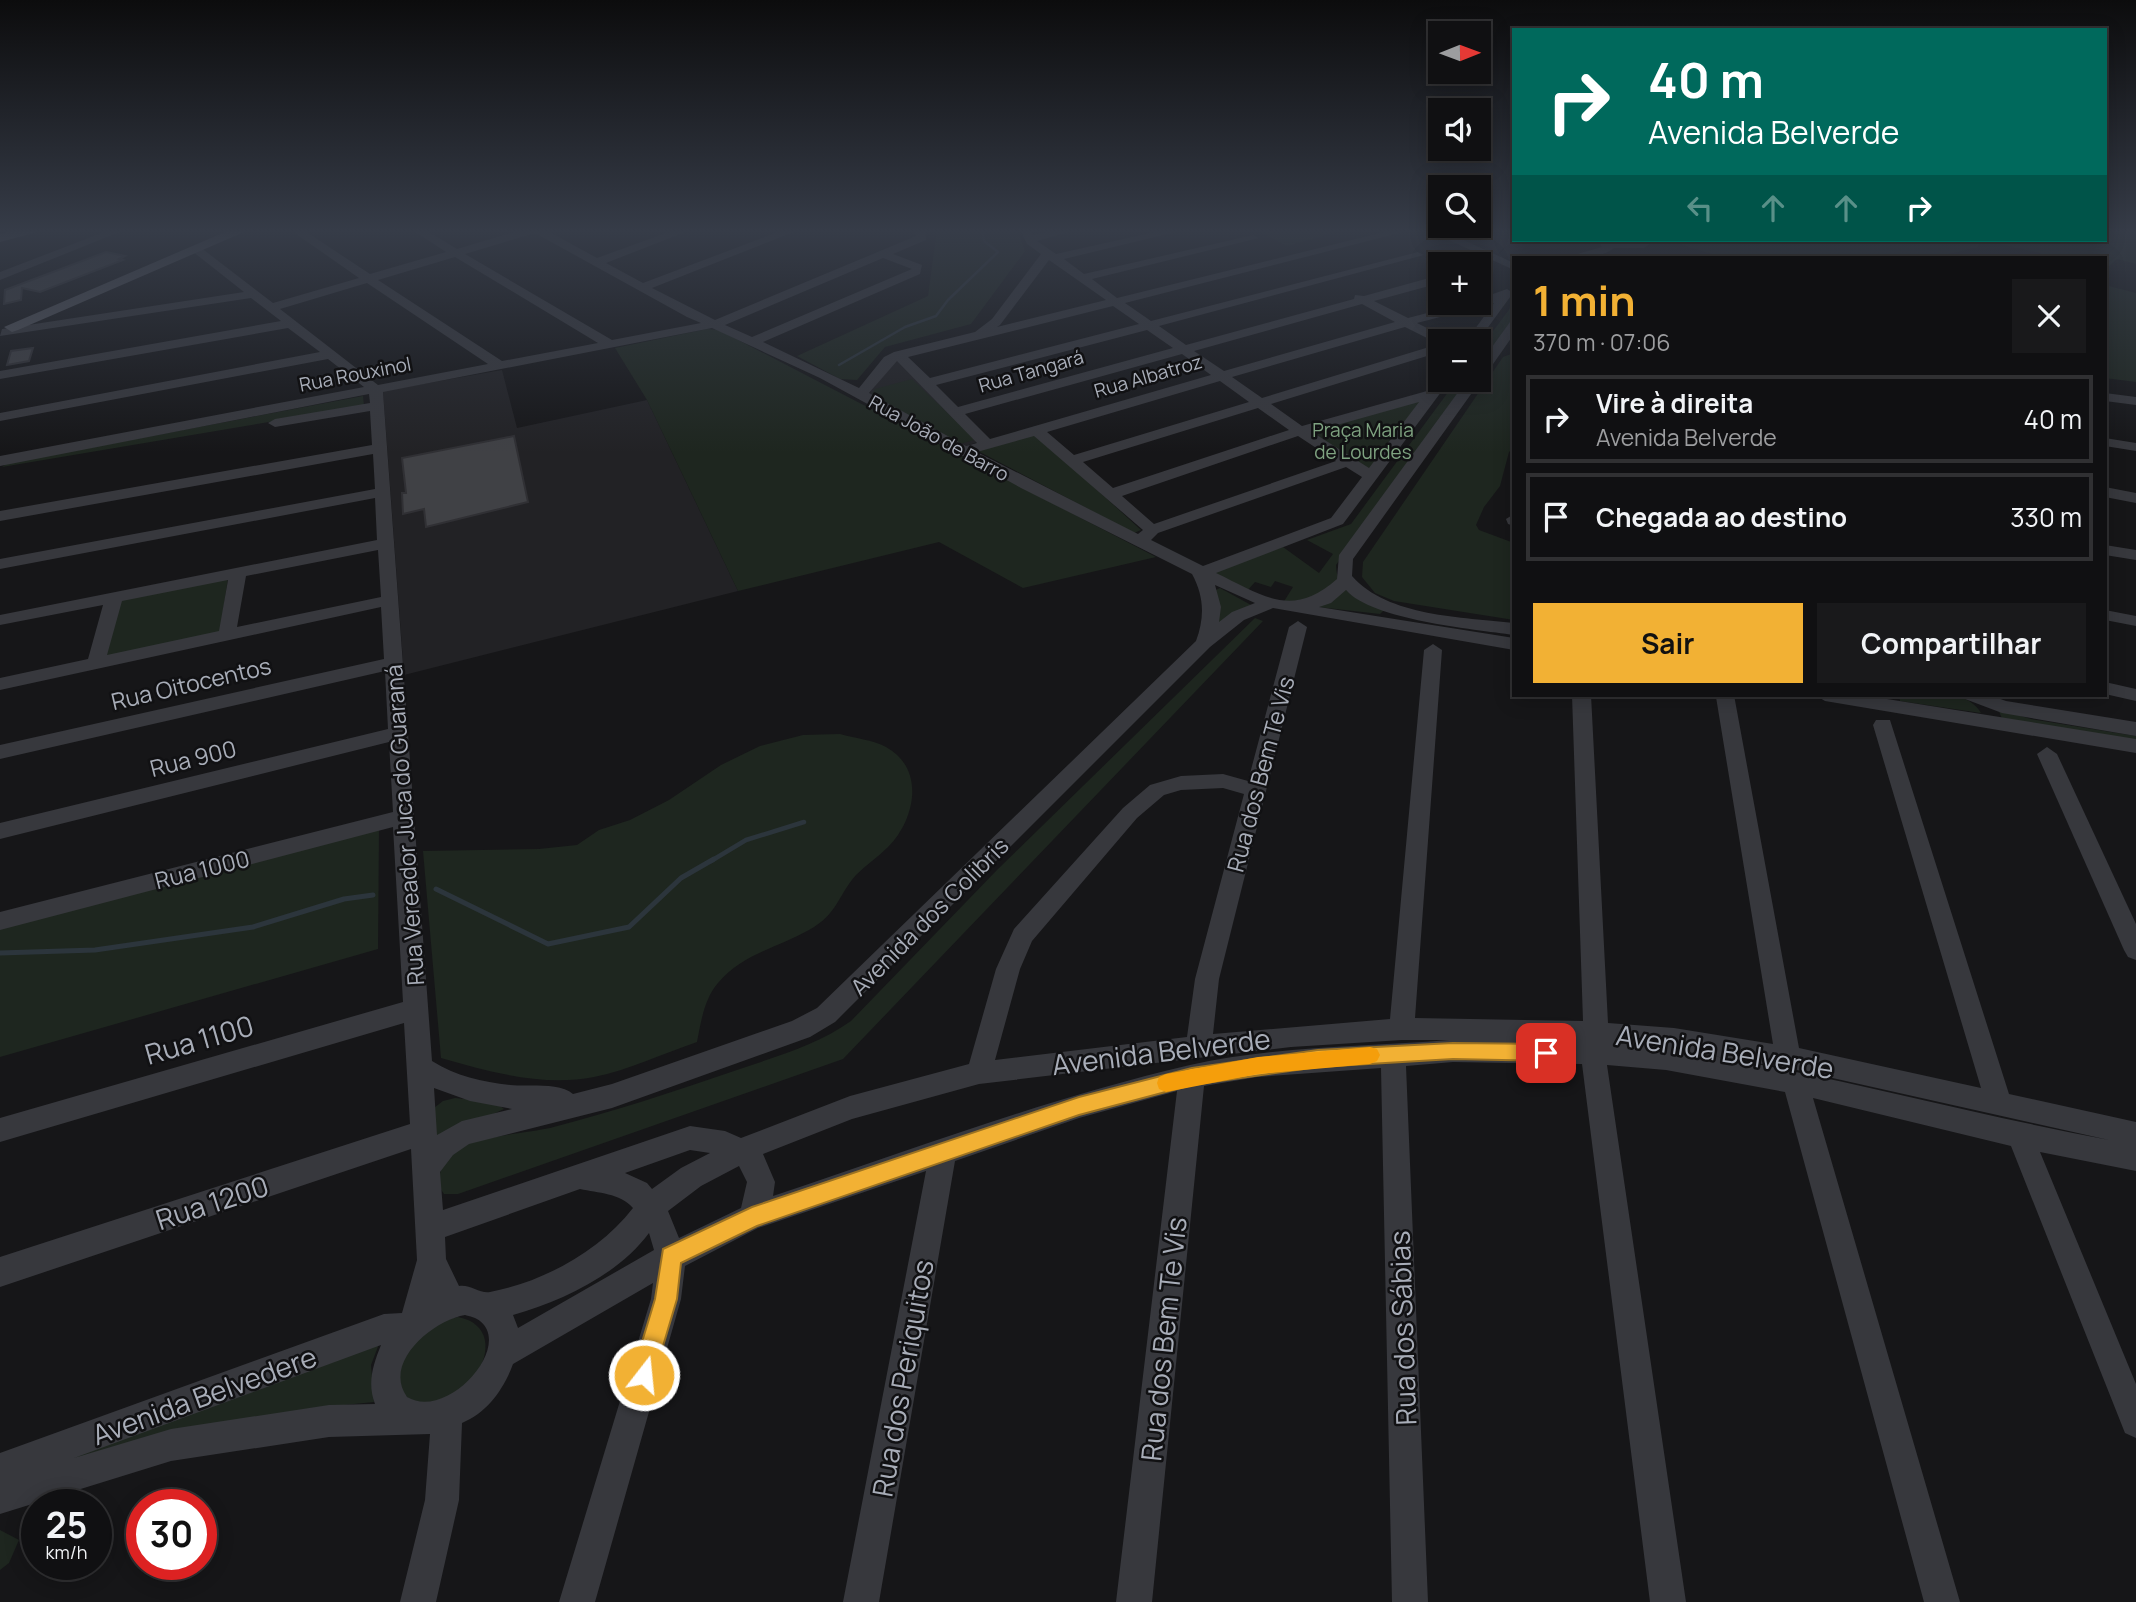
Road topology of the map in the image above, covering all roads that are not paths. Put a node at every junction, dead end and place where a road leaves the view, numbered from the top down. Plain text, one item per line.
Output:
1 (50, 304) edge
2 (56, 304) edge
3 (172, 304) edge
4 (269, 304) edge
5 (284, 304) edge
6 (404, 304) edge
7 (542, 304) edge
8 (676, 304) edge
9 (766, 304) edge
10 (841, 304) edge
11 (1014, 304) edge
12 (1052, 304) edge
13 (1098, 304) edge
14 (1119, 304) edge
15 (1193, 304) edge
16 (1349, 304) edge
17 (1370, 304) edge
18 (1469, 304) edge
19 (1500, 304) edge
20 (273, 307) junction
21 (7, 323) edge
22 (293, 323) junction
23 (1404, 323) junction
24 (716, 324) junction
25 (1149, 325) junction
26 (996, 327) junction
27 (1512, 327) edge
28 (1481, 329) edge
29 (1428, 334) edge
30 (754, 341) junction
31 (611, 345) junction
32 (1183, 349) junction
33 (1428, 352) edge
34 (331, 354) junction
35 (898, 355) junction
36 (1491, 357) edge
37 (1408, 358) junction
38 (501, 366) junction
39 (1428, 370) edge
40 (0, 375) edge
41 (1221, 375) junction
42 (928, 383) junction
43 (1466, 392) edge
44 (1430, 394) junction
45 (860, 395) junction
46 (2107, 397) edge
47 (376, 398) junction
48 (1259, 401) junction
49 (2136, 401) edge
50 (1457, 404) junction
51 (956, 412) junction
52 (0, 417) edge
53 (1035, 429) junction
54 (1300, 431) junction
55 (2107, 442) edge
56 (986, 443) junction
57 (2136, 447) edge
58 (380, 448) junction
59 (965, 451) junction
60 (0, 461) edge
61 (1071, 461) junction
62 (1347, 463) junction
63 (0, 471) edge
64 (1370, 475) junction
65 (382, 492) junction
66 (2107, 492) edge
67 (1111, 495) junction
68 (2136, 498) edge
69 (0, 516) edge
70 (1146, 536) junction
71 (386, 543) junction
72 (2107, 550) edge
73 (2136, 555) edge
74 (0, 564) edge
75 (238, 572) junction
76 (1200, 573) junction
77 (1345, 581) junction
78 (1217, 589) junction
79 (114, 597) junction
80 (389, 600) junction
81 (1259, 603) junction
82 (2107, 615) edge
83 (1298, 618) junction
84 (1352, 618) junction
85 (0, 620) edge
86 (2136, 621) edge
87 (1512, 631) edge
88 (1512, 631) edge
89 (228, 635) junction
90 (1204, 643) junction
91 (1512, 644) edge
92 (1433, 650) dead end
93 (96, 663) junction
94 (393, 663) junction
95 (0, 684) edge
96 (2107, 688) edge
97 (2136, 695) edge
98 (1582, 697) edge
99 (1726, 697) dead end
100 (1848, 697) edge
101 (1977, 697) edge
102 (1895, 701) edge
103 (1990, 722) junction
104 (1883, 725) dead end
105 (2136, 729) edge
106 (398, 733) junction
107 (2136, 746) edge
108 (0, 752) edge
109 (2047, 754) dead end
110 (1255, 790) junction
111 (403, 817) junction
112 (0, 831) edge
113 (0, 921) edge
114 (2136, 950) edge
115 (416, 1009) junction
116 (1347, 1031) junction
117 (1291, 1036) junction
118 (1674, 1039) junction
119 (1398, 1041) junction
120 (1594, 1043) junction
121 (1199, 1045) junction
122 (1734, 1047) junction
123 (1636, 1057) junction
124 (1318, 1059) junction
125 (1698, 1064) junction
126 (1258, 1066) junction
127 (419, 1067) junction
128 (1791, 1069) junction
129 (979, 1073) junction
130 (1192, 1076) junction
131 (469, 1088) junction
132 (597, 1099) junction
133 (1999, 1103) junction
134 (423, 1121) junction
135 (2081, 1123) junction
136 (0, 1130) edge
137 (2136, 1134) edge
138 (2020, 1136) junction
139 (2057, 1143) junction
140 (740, 1151) junction
141 (2130, 1151) edge
142 (943, 1153) junction
143 (426, 1169) junction
144 (580, 1175) junction
145 (650, 1208) junction
146 (752, 1217) junction
147 (430, 1228) junction
148 (671, 1257) junction
149 (432, 1260) junction
150 (0, 1272) edge
151 (451, 1302) junction
152 (490, 1307) junction
153 (414, 1324) junction
154 (503, 1353) junction
155 (433, 1417) junction
156 (2136, 1422) edge
157 (0, 1469) edge
158 (0, 1497) edge
159 (418, 1602) edge
160 (577, 1602) edge
161 (862, 1602) edge
162 (1134, 1602) edge
163 (1410, 1602) edge
164 (1668, 1602) edge
165 (1942, 1602) edge

1 - 21 main road
2 - 21 main road
3 - 21 street
4 - 20 street
5 - 20 street
6 - 38 street
7 - 31 street
8 - 24 street, Rua João de Barro
9 - 24 street, Rua Rouxinol
10 - 30 street
11 - 26 street
12 - 26 street
13 - 26 street
14 - 25 street
15 - 25 street
16 - 32 street, Rua Tangará
17 - 23 street
18 - 23 street, Rua Albatroz
19 - 28 street
20 - 22 street
22 - 34 street
22 - 40 street
23 - 29 street
23 - 41 street, Rua Albatroz
24 - 30 street, Rua João de Barro
24 - 31 street, Rua Rouxinol
25 - 32 street
25 - 42 street
26 - 35 street
27 - 36 street
30 - 45 street, Rua João de Barro
31 - 38 street, Rua Rouxinol
32 - 41 street
32 - 51 street, Rua Tangará
33 - 37 street
34 - 47 street
34 - 52 street
35 - 42 street
35 - 45 street
37 - 39 street
37 - 48 street
38 - 47 street, Rua Rouxinol
41 - 48 street
41 - 53 street, Rua Albatroz
42 - 51 street
43 - 50 street
44 - 50 street
44 - 54 street
44 - 64 street
45 - 59 street, Rua João de Barro
46 - 49 street
47 - 58 street, Rua Vereador Juca do Guaraná
47 - 60 street, Rua Rouxinol
47 - 63 street
48 - 54 street
48 - 61 street
50 - 77 street
51 - 56 street
53 - 56 street, Rua Albatroz
53 - 61 street
54 - 62 street
54 - 67 street
55 - 57 street
56 - 59 street, Rua Albatroz
58 - 65 street, Rua Vereador Juca do Guaraná
58 - 69 street
59 - 70 street, Rua João de Barro
61 - 67 street
62 - 64 street
62 - 70 street
64 - 76 street
65 - 71 street, Rua Vereador Juca do Guaraná
65 - 74 street
66 - 68 street
67 - 70 street
70 - 76 street, Rua João de Barro
71 - 75 street
71 - 80 street, Rua Vereador Juca do Guaraná
72 - 73 street
75 - 79 street
75 - 89 street
76 - 78 street
77 - 83 street
77 - 87 street
78 - 81 street
78 - 90 street
79 - 85 street
79 - 93 street
80 - 89 street
80 - 94 street, Rua Vereador Juca do Guaraná
81 - 83 street
81 - 90 street, Avenida dos Colibris
82 - 86 street
83 - 84 street
83 - 110 street, Rua dos Bem Te Vis
84 - 88 street
84 - 91 street
89 - 93 street
90 - 132 street, Avenida dos Colibris
92 - 119 street, Rua dos Sábias
93 - 95 street
94 - 106 street, Rua Vereador Juca do Guaraná
94 - 108 street, Rua Oitocentos
96 - 97 street
98 - 120 street
99 - 128 street
100 - 102 street
101 - 103 street
101 - 105 street
102 - 103 street
103 - 107 street
104 - 133 street
106 - 111 street, Rua Vereador Juca do Guaraná
106 - 112 street, Rua 900
109 - 114 street
110 - 121 street, Rua dos Bem Te Vis
110 - 129 street
111 - 113 street, Rua 1000
111 - 115 street, Rua Vereador Juca do Guaraná
115 - 127 street, Rua Vereador Juca do Guaraná
115 - 136 street, Rua 1100
116 - 117 street, Avenida Belverde
116 - 119 street, Avenida Belverde
116 - 124 street
117 - 121 street, Avenida Belverde
117 - 126 street
118 - 120 street, Avenida Belverde
118 - 122 street, Avenida Belverde
118 - 123 street
119 - 120 street, Avenida Belverde
119 - 124 street, Avenida Belverde
119 - 163 street, Rua dos Sábias
120 - 123 street, Avenida Belverde
120 - 164 street
121 - 129 street, Avenida Belverde
122 - 125 street
122 - 128 street, Avenida Belverde
123 - 125 street, Avenida Belverde
124 - 126 street, Avenida Belverde
125 - 128 street, Avenida Belverde
126 - 130 street, Avenida Belverde
127 - 131 street, Avenida dos Colibris
127 - 134 street, Rua Vereador Juca do Guaraná
128 - 133 street, Avenida Belverde
128 - 138 street, Avenida Belverde
128 - 165 street
129 - 140 street, Avenida Belverde
130 - 142 street, Avenida Belverde
130 - 162 street, Rua dos Bem Te Vis
131 - 132 street, Avenida dos Colibris
131 - 134 street, Avenida dos Colibris
132 - 143 street, Avenida dos Colibris
133 - 135 street, Avenida Belverde
134 - 143 street, Rua Vereador Juca do Guaraná
134 - 150 street, Rua 1200
135 - 137 street, Avenida Belverde
135 - 139 street
138 - 139 street, Avenida Belverde
138 - 156 street
139 - 141 street, Avenida Belverde
140 - 144 street
140 - 145 street, Avenida Belverde
140 - 146 street
142 - 146 street, Avenida Belverde
142 - 161 street, Rua dos Periquitos
143 - 147 street, Rua Vereador Juca do Guaraná
144 - 145 street
144 - 147 street
145 - 148 street
145 - 152 street, Avenida Belverde
146 - 148 street, Avenida Belverde
147 - 149 street, Rua Vereador Juca do Guaraná
148 - 154 street, Avenida Belverde
148 - 160 street
149 - 151 street, Rua Vereador Juca do Guaraná
149 - 153 street, Rua Vereador Juca do Guaraná
151 - 152 street
151 - 153 street
152 - 154 street
153 - 155 street
153 - 157 street, Avenida Belvedere
154 - 155 street
155 - 158 street, Avenida Belvedere
155 - 159 street

